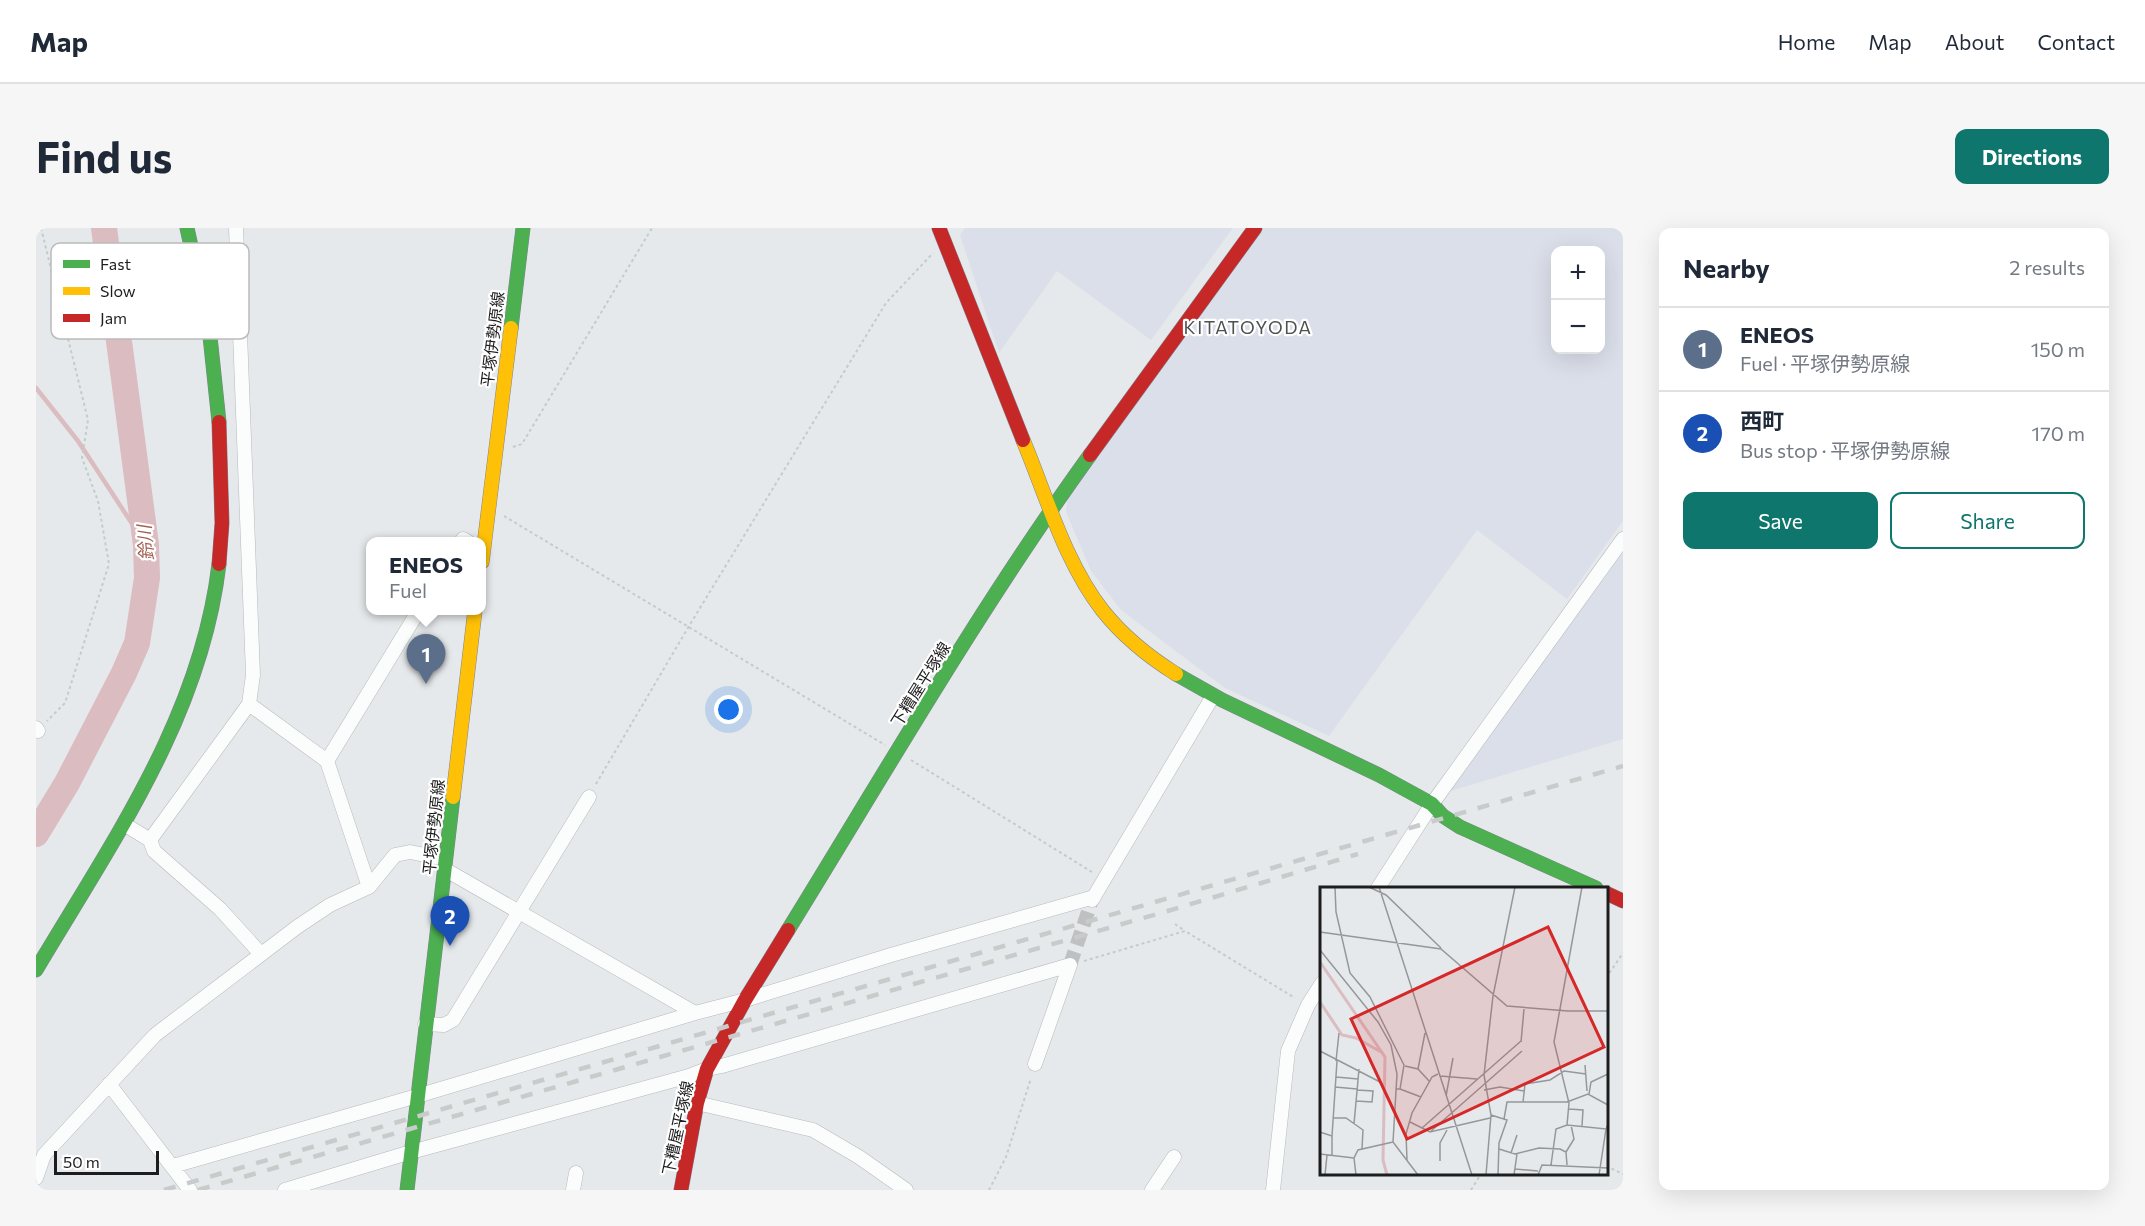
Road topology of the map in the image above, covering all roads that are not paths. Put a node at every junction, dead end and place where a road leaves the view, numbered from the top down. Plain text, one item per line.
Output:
1 (187, 228) edge
2 (236, 228) edge
3 (523, 228) edge
4 (1255, 228) edge
5 (942, 234) edge
6 (190, 243) edge
7 (237, 243) edge
8 (210, 339) edge
9 (240, 339) edge
10 (1051, 509) junction
11 (484, 537) edge
12 (1623, 539) edge
13 (416, 615) edge
14 (474, 615) edge
15 (1213, 696) junction
16 (249, 704) junction
17 (327, 761) junction
18 (589, 797) road end
19 (1432, 804) junction
20 (124, 824) junction
21 (150, 840) junction
22 (446, 865) junction
23 (369, 887) junction
24 (1379, 887) edge
25 (1594, 887) edge
26 (1608, 894) edge
27 (1623, 901) edge
28 (519, 912) junction
29 (261, 954) junction
30 (36, 970) edge
31 (1320, 986) edge
32 (745, 1000) junction
33 (695, 1012) junction
34 (425, 1024) junction
35 (1035, 1064) road end
36 (707, 1069) junction
37 (109, 1084) junction
38 (417, 1096) junction
39 (697, 1103) junction
40 (411, 1152) junction
41 (1174, 1157) dead end
42 (173, 1166) junction
43 (576, 1173) dead end
44 (36, 1178) edge
45 (190, 1190) edge
46 (285, 1190) edge
47 (407, 1190) edge
48 (573, 1190) edge
49 (681, 1190) edge
50 (906, 1190) edge
51 (1152, 1190) edge
52 (1273, 1190) edge

1 - 6 main road
2 - 7 street
3 - 11 main road, 平塚伊勢原線
4 - 10 main road, 下糟屋平塚線
5 - 10 main road
8 - 20 main road
9 - 16 street
10 - 15 main road
10 - 32 main road, 下糟屋平塚線
12 - 19 street
13 - 17 street
14 - 22 main road, 平塚伊勢原線
15 - 19 main road
15 - 32 street
16 - 17 street
16 - 21 street
17 - 23 street
18 - 28 street
19 - 24 street
19 - 25 main road
20 - 21 street
20 - 30 main road
21 - 29 street
22 - 23 street
22 - 28 street
22 - 34 main road, 平塚伊勢原線
23 - 29 street
26 - 27 main road
28 - 33 street
28 - 34 street
29 - 37 street
31 - 52 street
32 - 33 street
32 - 36 main road, 下糟屋平塚線
33 - 38 street
34 - 38 main road, 平塚伊勢原線
35 - 36 street
36 - 39 main road, 下糟屋平塚線
36 - 40 street
37 - 42 street
37 - 44 street
38 - 40 main road, 平塚伊勢原線
38 - 42 street
39 - 49 main road, 下糟屋平塚線
39 - 50 street
40 - 46 street
40 - 47 main road, 平塚伊勢原線
41 - 51 street
42 - 45 street
43 - 48 street

